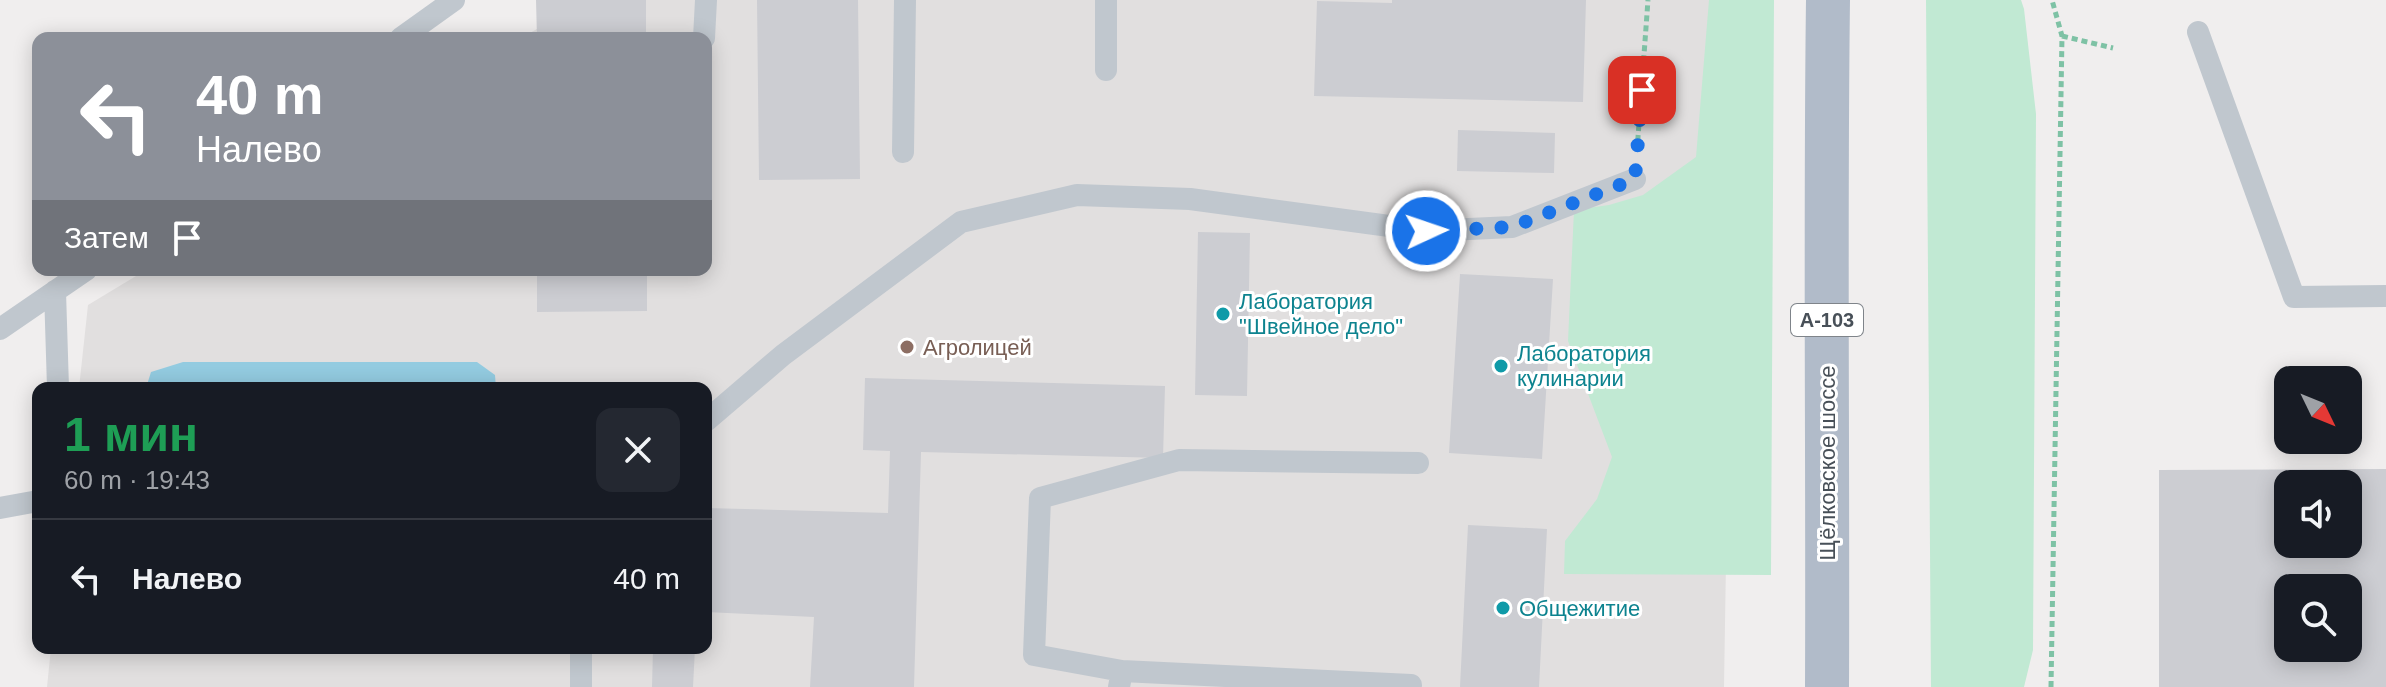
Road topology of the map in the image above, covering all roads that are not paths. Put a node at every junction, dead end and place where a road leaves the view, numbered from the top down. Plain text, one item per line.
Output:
1 (454, 0) edge
2 (706, 0) edge
3 (905, 0) edge
4 (1106, 0) edge
5 (1828, 0) edge
6 (409, 32) edge
7 (704, 32) edge
8 (2198, 32) dead end
9 (1106, 70) dead end
10 (903, 152) dead end
11 (1635, 179) road end
12 (77, 276) edge
13 (55, 291) junction
14 (2386, 296) edge
15 (0, 329) edge
16 (58, 382) edge
17 (712, 416) edge
18 (1418, 463) dead end
19 (32, 502) edge
20 (0, 508) edge
21 (581, 654) edge
22 (1121, 679) edge
23 (1411, 685) dead end
24 (581, 687) edge
25 (1827, 687) edge

1 - 6 lane
2 - 7 lane
3 - 10 lane
4 - 9 lane
5 - 25 main road, Щёлковское шоссе / А-103
8 - 14 lane
11 - 17 lane
12 - 13 lane
13 - 15 lane
13 - 16 lane
18 - 22 lane
19 - 20 lane
21 - 24 lane
22 - 23 lane

